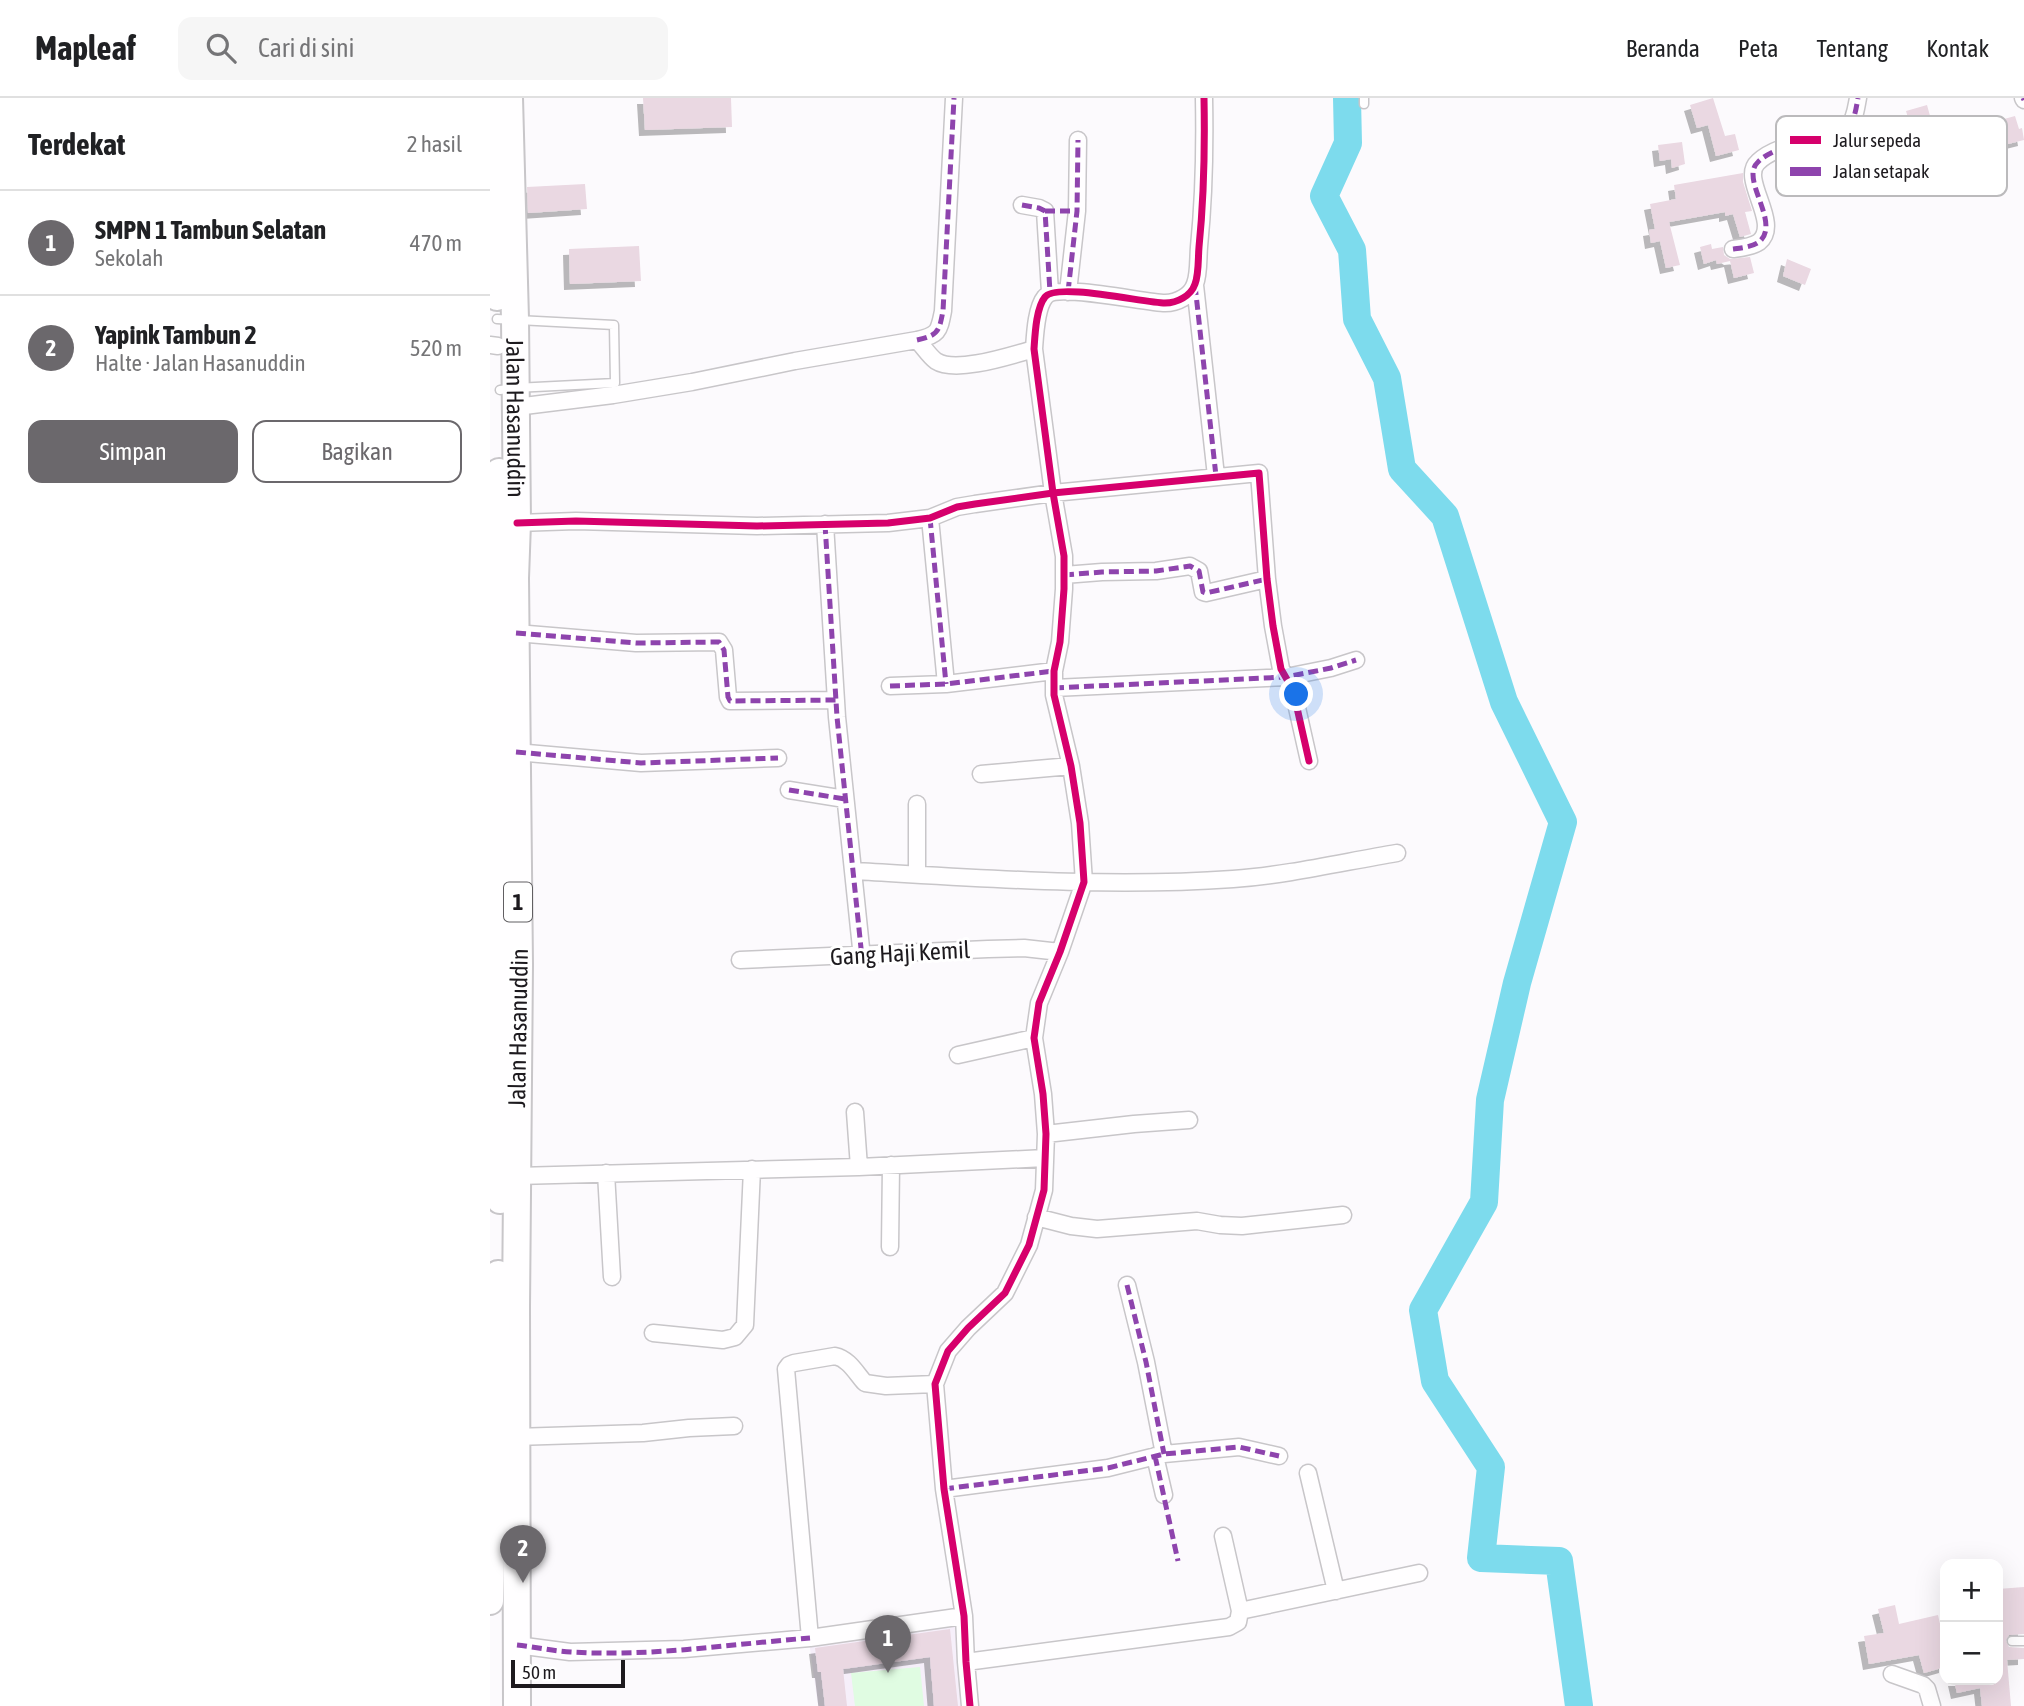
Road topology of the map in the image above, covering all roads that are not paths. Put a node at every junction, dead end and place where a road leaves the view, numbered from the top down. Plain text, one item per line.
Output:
1 (509, 98) edge
2 (954, 98) edge
3 (1204, 98) edge
4 (1858, 98) edge
5 (490, 100) edge
6 (1854, 116) edge
7 (1079, 140) dead end
8 (1776, 152) edge
9 (1022, 205) dead end
10 (1045, 211) junction
11 (1077, 211) junction
12 (1733, 249) dead end
13 (1195, 285) junction
14 (1050, 292) junction
15 (1069, 292) junction
16 (506, 319) junction
17 (918, 340) junction
18 (494, 346) edge
19 (1034, 349) junction
20 (510, 395) junction
21 (1216, 476) junction
22 (1053, 493) junction
23 (930, 518) junction
24 (517, 523) junction
25 (825, 524) junction
26 (1064, 575) junction
27 (1267, 579) junction
28 (516, 633) junction
29 (1356, 660) dead end
30 (1054, 671) junction
31 (1286, 677) junction
32 (946, 684) junction
33 (890, 687) dead end
34 (1054, 688) junction
35 (836, 700) junction
36 (516, 752) junction
37 (778, 758) dead end
38 (1310, 761) dead end
39 (1071, 766) junction
40 (981, 774) dead end
41 (789, 790) dead end
42 (845, 799) junction
43 (917, 804) dead end
44 (1397, 853) dead end
45 (854, 871) junction
46 (918, 874) junction
47 (1084, 882) junction
48 (1060, 952) junction
49 (860, 954) junction
50 (740, 960) dead end
51 (492, 969) edge
52 (1034, 1038) junction
53 (958, 1055) dead end
54 (855, 1112) dead end
55 (1189, 1120) dead end
56 (1046, 1134) junction
57 (1045, 1158) junction
58 (891, 1165) junction
59 (859, 1167) junction
60 (752, 1169) junction
61 (606, 1173) junction
62 (517, 1176) junction
63 (495, 1207) edge
64 (1343, 1215) dead end
65 (1036, 1217) junction
66 (890, 1247) dead end
67 (612, 1276) dead end
68 (1127, 1285) dead end
69 (653, 1333) dead end
70 (935, 1384) junction
71 (734, 1426) dead end
72 (515, 1437) junction
73 (1160, 1455) junction
74 (1279, 1456) dead end
75 (1308, 1472) dead end
76 (944, 1489) junction
77 (1164, 1495) dead end
78 (1223, 1536) dead end
79 (1419, 1573) dead end
80 (490, 1579) edge
81 (1336, 1591) junction
82 (490, 1601) edge
83 (1240, 1611) junction
84 (964, 1616) junction
85 (810, 1638) junction
86 (2011, 1641) dead end
87 (2024, 1641) edge
88 (517, 1645) junction
89 (966, 1662) junction
90 (1892, 1674) dead end
91 (517, 1706) edge
92 (970, 1706) edge
93 (1931, 1706) edge

1 - 16 highway, Jalan Hasanuddin / 1
2 - 17 street
3 - 13 street
4 - 6 street
5 - 16 highway, Jalan Hasanuddin / 1
7 - 11 street
8 - 12 street
9 - 10 street
10 - 11 street
10 - 14 street
11 - 15 street
13 - 15 street
13 - 21 street
14 - 15 street
14 - 19 street
16 - 18 highway, Jalan Hasanuddin / 1
16 - 20 highway, Jalan Hasanuddin / 1
16 - 20 lane
17 - 19 street
17 - 20 street
18 - 20 highway, Jalan Hasanuddin / 1
19 - 22 street
20 - 24 highway, Jalan Hasanuddin / 1
20 - 51 highway, Jalan Hasanuddin / 1
21 - 22 street
21 - 27 street
22 - 23 street
22 - 26 street
23 - 25 street
23 - 32 street
24 - 25 street
24 - 28 highway, Jalan Hasanuddin / 1
25 - 35 street
26 - 27 street
26 - 30 street
27 - 31 street
28 - 35 street
28 - 36 highway, Jalan Hasanuddin / 1
29 - 31 street
30 - 32 street
30 - 34 street
31 - 34 street
31 - 38 street
32 - 33 street
34 - 39 street
35 - 42 street
36 - 37 street
36 - 62 highway, Jalan Hasanuddin / 1
39 - 40 street
39 - 47 street
41 - 42 street
42 - 45 street
43 - 46 street
44 - 47 street
45 - 46 street
45 - 49 street
46 - 47 street
47 - 48 street
48 - 49 street, Gang Haji Kemil
48 - 52 street
49 - 50 street, Gang Haji Kemil
51 - 63 highway, Jalan Hasanuddin / 1
52 - 53 street
52 - 56 street
54 - 59 street
55 - 56 street
56 - 57 street
57 - 58 street
57 - 65 street
58 - 59 street
58 - 66 street
59 - 60 street
60 - 61 street
60 - 69 street
61 - 62 street
61 - 67 street
62 - 72 highway, Jalan Hasanuddin / 1
63 - 80 highway, Jalan Hasanuddin / 1
64 - 65 street
65 - 70 street
68 - 73 street
70 - 76 street
70 - 85 street
71 - 72 street
72 - 88 highway, Jalan Hasanuddin / 1
73 - 74 street
73 - 76 street
73 - 77 street
75 - 81 street
76 - 84 street
78 - 83 street
79 - 81 street
80 - 82 highway, Jalan Hasanuddin / 1
81 - 83 street
83 - 89 street
84 - 85 street
84 - 89 street
85 - 88 street
86 - 87 lane
88 - 91 highway, Jalan Hasanuddin / 1
89 - 92 street
90 - 93 street

